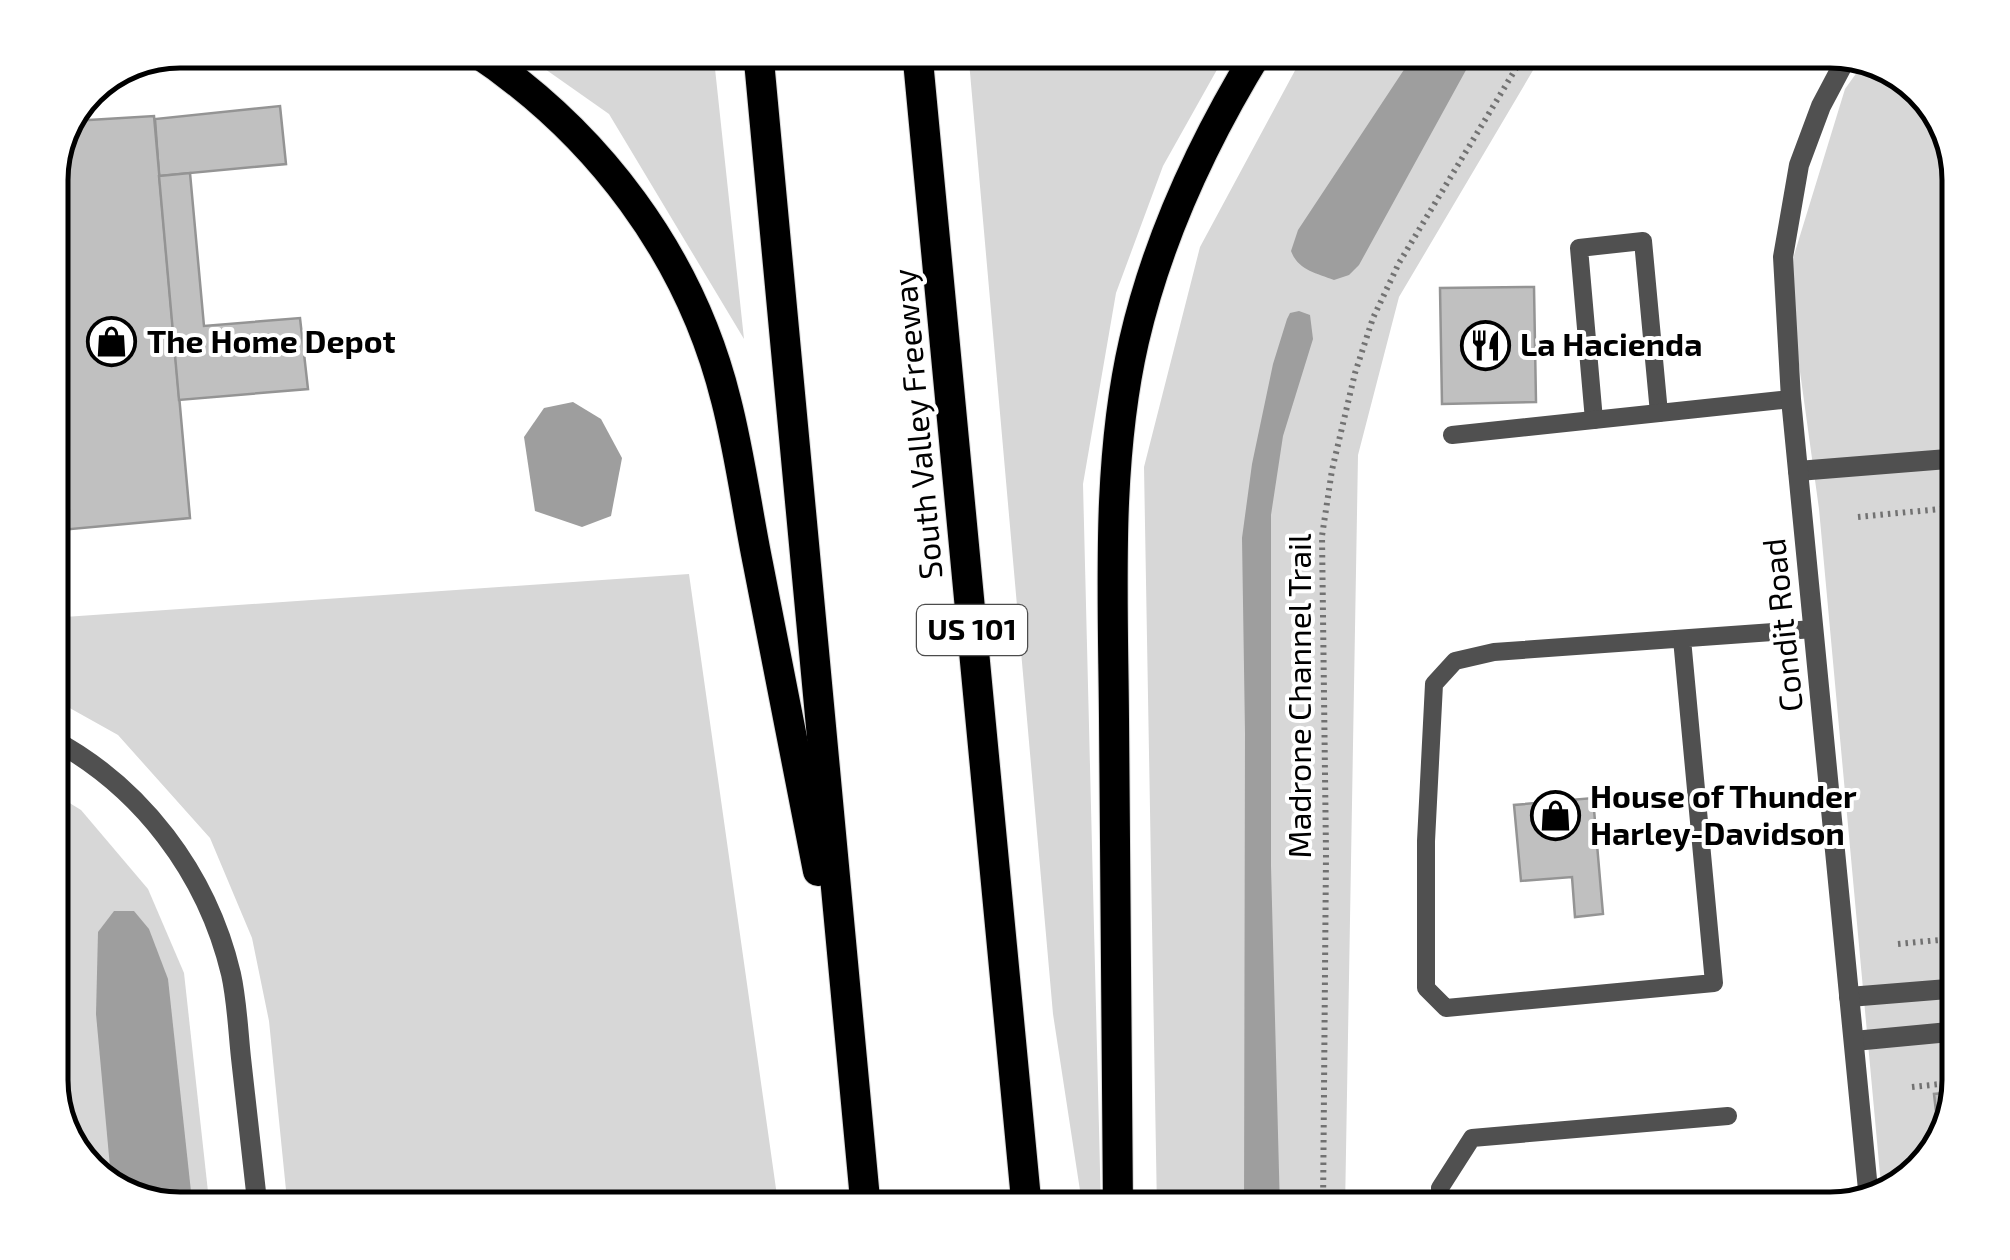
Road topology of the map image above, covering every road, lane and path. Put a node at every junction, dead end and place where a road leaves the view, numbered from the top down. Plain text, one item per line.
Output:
1 (498, 68) edge
2 (760, 68) edge
3 (919, 68) edge
4 (1249, 68) edge
5 (1516, 68) edge
6 (1842, 68) edge
7 (1791, 399) junction
8 (1659, 413) junction
9 (1594, 420) junction
10 (1452, 435) dead end
11 (1942, 459) edge
12 (1798, 471) junction
13 (1942, 509) edge
14 (1858, 516) dead end
15 (1814, 629) junction
16 (1682, 639) junction
17 (68, 747) edge
18 (1942, 940) edge
19 (1898, 944) dead end
20 (1942, 989) edge
21 (1849, 997) junction
22 (1942, 1033) edge
23 (850, 1038) junction
24 (1854, 1041) junction
25 (1942, 1084) edge
26 (1912, 1087) dead end
27 (1728, 1116) dead end
28 (1868, 1186) edge
29 (256, 1192) edge
30 (864, 1192) edge
31 (1026, 1192) edge
32 (1118, 1192) edge
33 (1323, 1192) edge
34 (1440, 1192) edge

1 - 23 highway
2 - 23 highway
3 - 31 highway, South Valley Freeway / US 101
4 - 32 highway
5 - 33 path, Madrone Channel Trail
6 - 7 street, Condit Road
7 - 8 lane
7 - 12 street, Condit Road
8 - 9 lane
8 - 9 lane
9 - 10 lane
11 - 12 street
12 - 15 street, Condit Road
13 - 14 path
15 - 16 lane
15 - 21 street, Condit Road
16 - 16 lane
17 - 29 street
18 - 19 path
20 - 21 street
21 - 24 street, Condit Road
22 - 24 street
23 - 30 highway
24 - 28 street, Condit Road
25 - 26 path
27 - 34 lane

